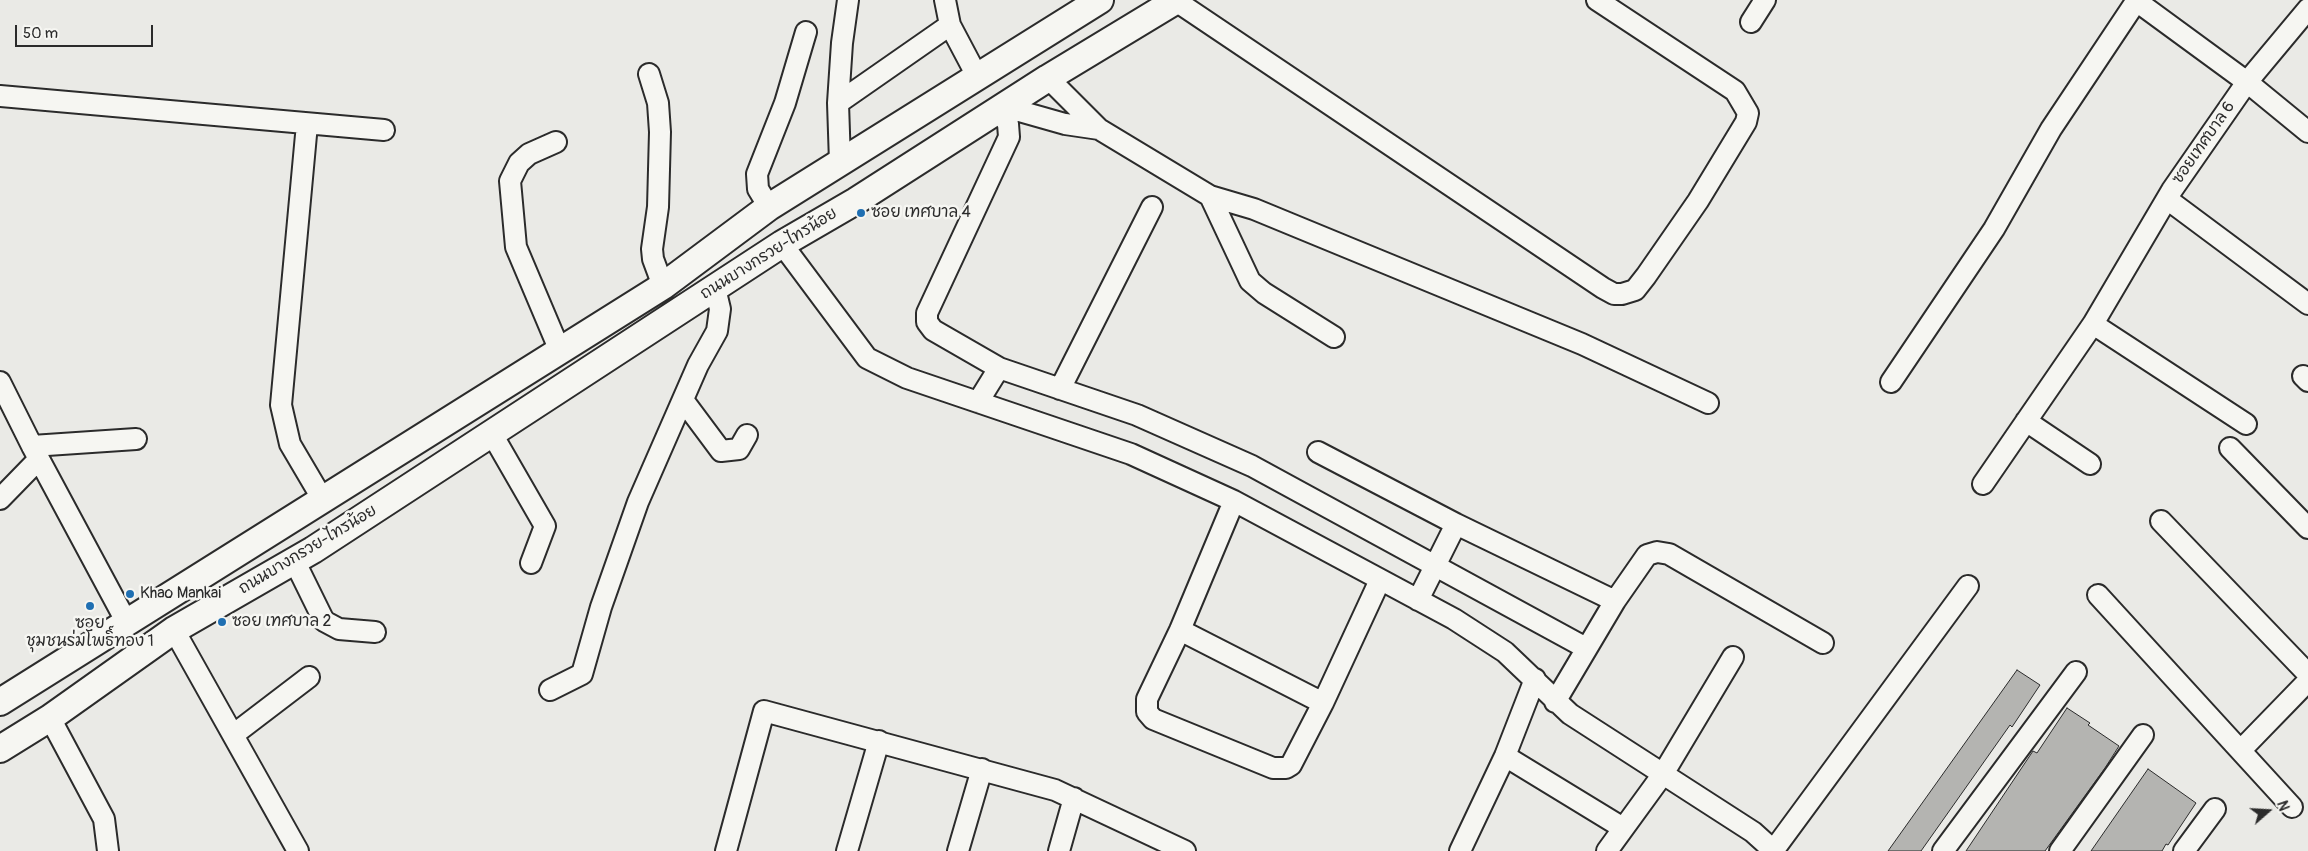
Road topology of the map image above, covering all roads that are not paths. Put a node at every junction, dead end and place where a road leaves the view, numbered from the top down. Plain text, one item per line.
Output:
1 (848, 0) edge
2 (944, 0) edge
3 (1100, 0) edge
4 (1597, 0) edge
5 (1765, 0) edge
6 (2136, 0) edge
7 (1177, 1) edge
8 (2308, 9) edge
9 (1751, 22) dead end
10 (950, 25) junction
11 (806, 32) dead end
12 (650, 74) dead end
13 (978, 78) junction
14 (1048, 78) junction
15 (2247, 82) junction
16 (0, 96) edge
17 (838, 103) junction
18 (1003, 108) junction
19 (307, 124) junction
20 (1099, 129) junction
21 (384, 130) dead end
22 (2308, 132) edge
23 (556, 142) dead end
24 (840, 162) junction
25 (1210, 196) junction
26 (2167, 199) junction
27 (1152, 207) dead end
28 (769, 208) junction
29 (782, 244) junction
30 (663, 286) junction
31 (715, 288) junction
32 (2308, 304) edge
33 (2094, 324) junction
34 (1334, 337) dead end
35 (560, 351) junction
36 (999, 368) junction
37 (0, 382) edge
38 (1891, 382) dead end
39 (1060, 389) junction
40 (683, 400) junction
41 (978, 402) junction
42 (1708, 402) dead end
43 (2026, 421) junction
44 (2246, 424) dead end
45 (492, 434) junction
46 (747, 435) dead end
47 (136, 439) dead end
48 (2230, 448) dead end
49 (1318, 452) dead end
50 (35, 453) junction
51 (2090, 464) dead end
52 (372, 470) junction
53 (1983, 484) dead end
54 (0, 499) edge
55 (391, 499) junction
56 (324, 500) junction
57 (1234, 501) junction
58 (2304, 517) edge
59 (2161, 521) dead end
60 (1456, 524) junction
61 (294, 560) junction
62 (530, 562) dead end
63 (1435, 568) junction
64 (1380, 580) junction
65 (1968, 586) dead end
66 (2098, 595) dead end
67 (1418, 600) junction
68 (1616, 601) junction
69 (127, 624) junction
70 (174, 630) junction
71 (1180, 630) junction
72 (375, 632) dead end
73 (1823, 643) dead end
74 (1586, 648) junction
75 (1733, 657) dead end
76 (2076, 672) dead end
77 (2308, 674) edge
78 (309, 677) dead end
79 (1535, 679) junction
80 (2308, 681) edge
81 (550, 690) dead end
82 (0, 702) edge
83 (1555, 702) junction
84 (1323, 703) junction
85 (50, 718) junction
86 (233, 735) junction
87 (2143, 735) dead end
88 (879, 741) junction
89 (0, 749) edge
90 (2241, 750) junction
91 (1505, 756) junction
92 (982, 769) junction
93 (1663, 774) junction
94 (1074, 798) junction
95 (2292, 807) dead end
96 (2215, 808) dead end
97 (1623, 828) junction
98 (1179, 850) edge
99 (108, 851) edge
100 (298, 851) edge
101 (726, 851) edge
102 (847, 851) edge
103 (958, 851) edge
104 (1059, 851) edge
105 (1460, 851) edge
106 (1607, 851) edge
107 (1774, 851) edge
108 (1943, 851) edge
109 (2060, 851) edge
110 (2184, 851) edge

1 - 17 street
2 - 10 street
3 - 13 main road, ถนนบางกรวย-ไทรน้อย
4 - 7 street
5 - 9 street
6 - 15 street
6 - 38 street
7 - 14 main road, ถนนบางกรวย-ไทรน้อย
8 - 15 street, ซอยเทศบาล 6
10 - 13 street
10 - 17 street
11 - 28 street
12 - 30 street
13 - 24 main road, ถนนบางกรวย-ไทรน้อย
14 - 18 main road, ถนนบางกรวย-ไทรน้อย
14 - 20 street
15 - 22 street
15 - 26 street, ซอยเทศบาล 6
16 - 19 street
17 - 24 street
18 - 20 street
18 - 29 main road, ถนนบางกรวย-ไทรน้อย
18 - 36 street
19 - 21 street
19 - 56 street
20 - 25 street
23 - 35 street
24 - 28 main road, ถนนบางกรวย-ไทรน้อย
25 - 34 street
25 - 42 street
26 - 32 street, ซอยเทศบาล 6
26 - 33 street
27 - 39 street
28 - 30 main road, ถนนบางกรวย-ไทรน้อย
29 - 31 main road, ถนนบางกรวย-ไทรน้อย
29 - 41 street
30 - 35 main road, ถนนบางกรวย-ไทรน้อย
31 - 40 street
31 - 45 main road, ถนนบางกรวย-ไทรน้อย
33 - 43 street
33 - 44 street
35 - 52 main road, ถนนบางกรวย-ไทรน้อย
36 - 39 street
36 - 41 street
37 - 50 street
39 - 63 street
40 - 46 street
40 - 81 street
41 - 57 street
43 - 51 street
43 - 53 street
45 - 55 main road, ถนนบางกรวย-ไทรน้อย
45 - 62 street
47 - 50 street
48 - 58 street
49 - 60 street
50 - 54 street
50 - 69 street
52 - 55 main road, ถนนบางกรวย-ไทรน้อย
52 - 56 main road, ถนนบางกรวย-ไทรน้อย
55 - 61 main road, ถนนบางกรวย-ไทรน้อย
56 - 69 main road, ถนนบางกรวย-ไทรน้อย
57 - 64 street
57 - 71 street
59 - 77 street
60 - 63 street
60 - 68 street
61 - 70 main road, ถนนบางกรวย-ไทรน้อย
61 - 72 street
63 - 67 street
63 - 74 street
64 - 67 street
64 - 84 street
65 - 107 street
66 - 90 street
67 - 79 street
68 - 73 street
68 - 74 street
69 - 82 main road, ถนนบางกรวย-ไทรน้อย
70 - 85 main road, ถนนบางกรวย-ไทรน้อย
70 - 86 street
71 - 84 street
71 - 84 street
74 - 83 street
75 - 93 street
76 - 108 street
78 - 86 street
79 - 83 street
79 - 91 street
80 - 90 street
83 - 93 street
85 - 89 main road, ถนนบางกรวย-ไทรน้อย
85 - 99 street
86 - 100 street
87 - 109 street
88 - 92 street
88 - 101 street
88 - 102 street
90 - 95 street
91 - 97 street
91 - 105 street
92 - 94 street
92 - 103 street
93 - 97 street
93 - 107 street
94 - 98 street
94 - 104 street
96 - 110 street
97 - 106 street

